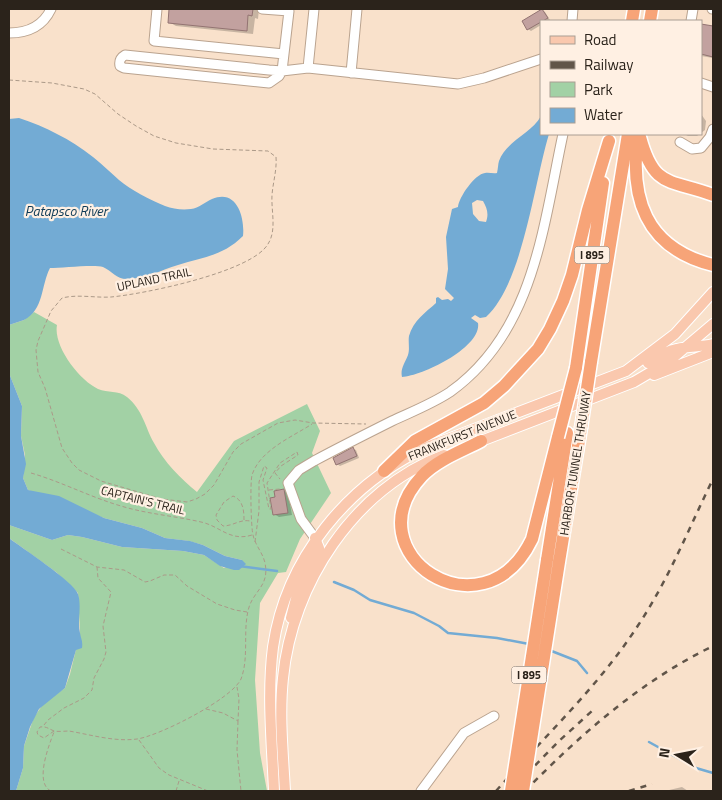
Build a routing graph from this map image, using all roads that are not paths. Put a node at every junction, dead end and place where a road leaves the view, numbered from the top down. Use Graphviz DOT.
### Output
graph roads {
  1 [pos="51,9"];
  2 [pos="158,9"];
  3 [pos="262,9"];
  4 [pos="314,9"];
  5 [pos="357,9"];
  6 [pos="9,33"];
  7 [pos="284,54"];
  8 [pos="540,59"];
  9 [pos="308,68"];
  10 [pos="282,71"];
  11 [pos="351,73"];
  12 [pos="713,129"];
  13 [pos="563,135"];
  14 [pos="628,135"];
  15 [pos="639,135"];
  16 [pos="639,135"];
  17 [pos="609,137"];
  18 [pos="680,142"];
  19 [pos="707,189"];
  20 [pos="713,195"];
  21 [pos="713,265"];
  22 [pos="713,292"];
  23 [pos="713,324"];
  24 [pos="713,344"];
  25 [pos="687,348"];
  26 [pos="713,352"];
  27 [pos="626,371"];
  28 [pos="634,382"];
  29 [pos="562,435"];
  30 [pos="481,441"];
  31 [pos="384,471"];
  32 [pos="346,528"];
  33 [pos="315,538"];
  34 [pos="553,561"];
  35 [pos="291,638"];
  36 [pos="494,716"];
  37 [pos="274,791"];
  38 [pos="285,791"];
  39 [pos="421,791"];
  40 [pos="511,791"];
  41 [pos="523,791"];
  1 -- 6 [label="lane"];
  2 -- 7 [label="lane"];
  3 -- 7 [label="lane"];
  4 -- 9 [label="lane"];
  5 -- 11 [label="lane"];
  7 -- 10 [label="lane"];
  8 -- 11 [label="lane"];
  9 -- 10 [label="lane"];
  9 -- 11 [label="lane"];
  10 -- 10 [label="lane"];
  12 -- 18 [label="lane"];
  13 -- 33 [label="lane"];
  14 -- 34 [label="highway, HARBOR TUNNEL THRUWAY / I 895, bridge"];
  15 -- 19 [label="highway"];
  16 -- 21 [label="highway"];
  17 -- 29 [label="highway, I 895, bridge"];
  17 -- 31 [label="highway"];
  19 -- 20 [label="highway"];
  22 -- 27 [label="main road, FRANKFURST AVENUE"];
  23 -- 25 [label="main road, FRANKFURST AVENUE"];
  24 -- 25 [label="main road"];
  25 -- 27 [label="main road"];
  25 -- 28 [label="main road, FRANKFURST AVENUE"];
  26 -- 28 [label="main road"];
  27 -- 31 [label="main road, FRANKFURST AVENUE"];
  28 -- 30 [label="main road, FRANKFURST AVENUE"];
  29 -- 30 [label="highway"];
  29 -- 34 [label="highway, HARBOR TUNNEL THRUWAY / I 895"];
  30 -- 32 [label="main road, FRANKFURST AVENUE"];
  31 -- 33 [label="main road, FRANKFURST AVENUE"];
  32 -- 33 [label="main road"];
  32 -- 35 [label="main road, FRANKFURST AVENUE"];
  33 -- 35 [label="main road"];
  33 -- 37 [label="main road, FRANKFURST AVENUE"];
  34 -- 40 [label="highway, HARBOR TUNNEL THRUWAY / I 895, bridge"];
  34 -- 41 [label="highway, HARBOR TUNNEL THRUWAY / I 895, bridge"];
  35 -- 38 [label="main road, FRANKFURST AVENUE"];
  36 -- 39 [label="lane"];
}
